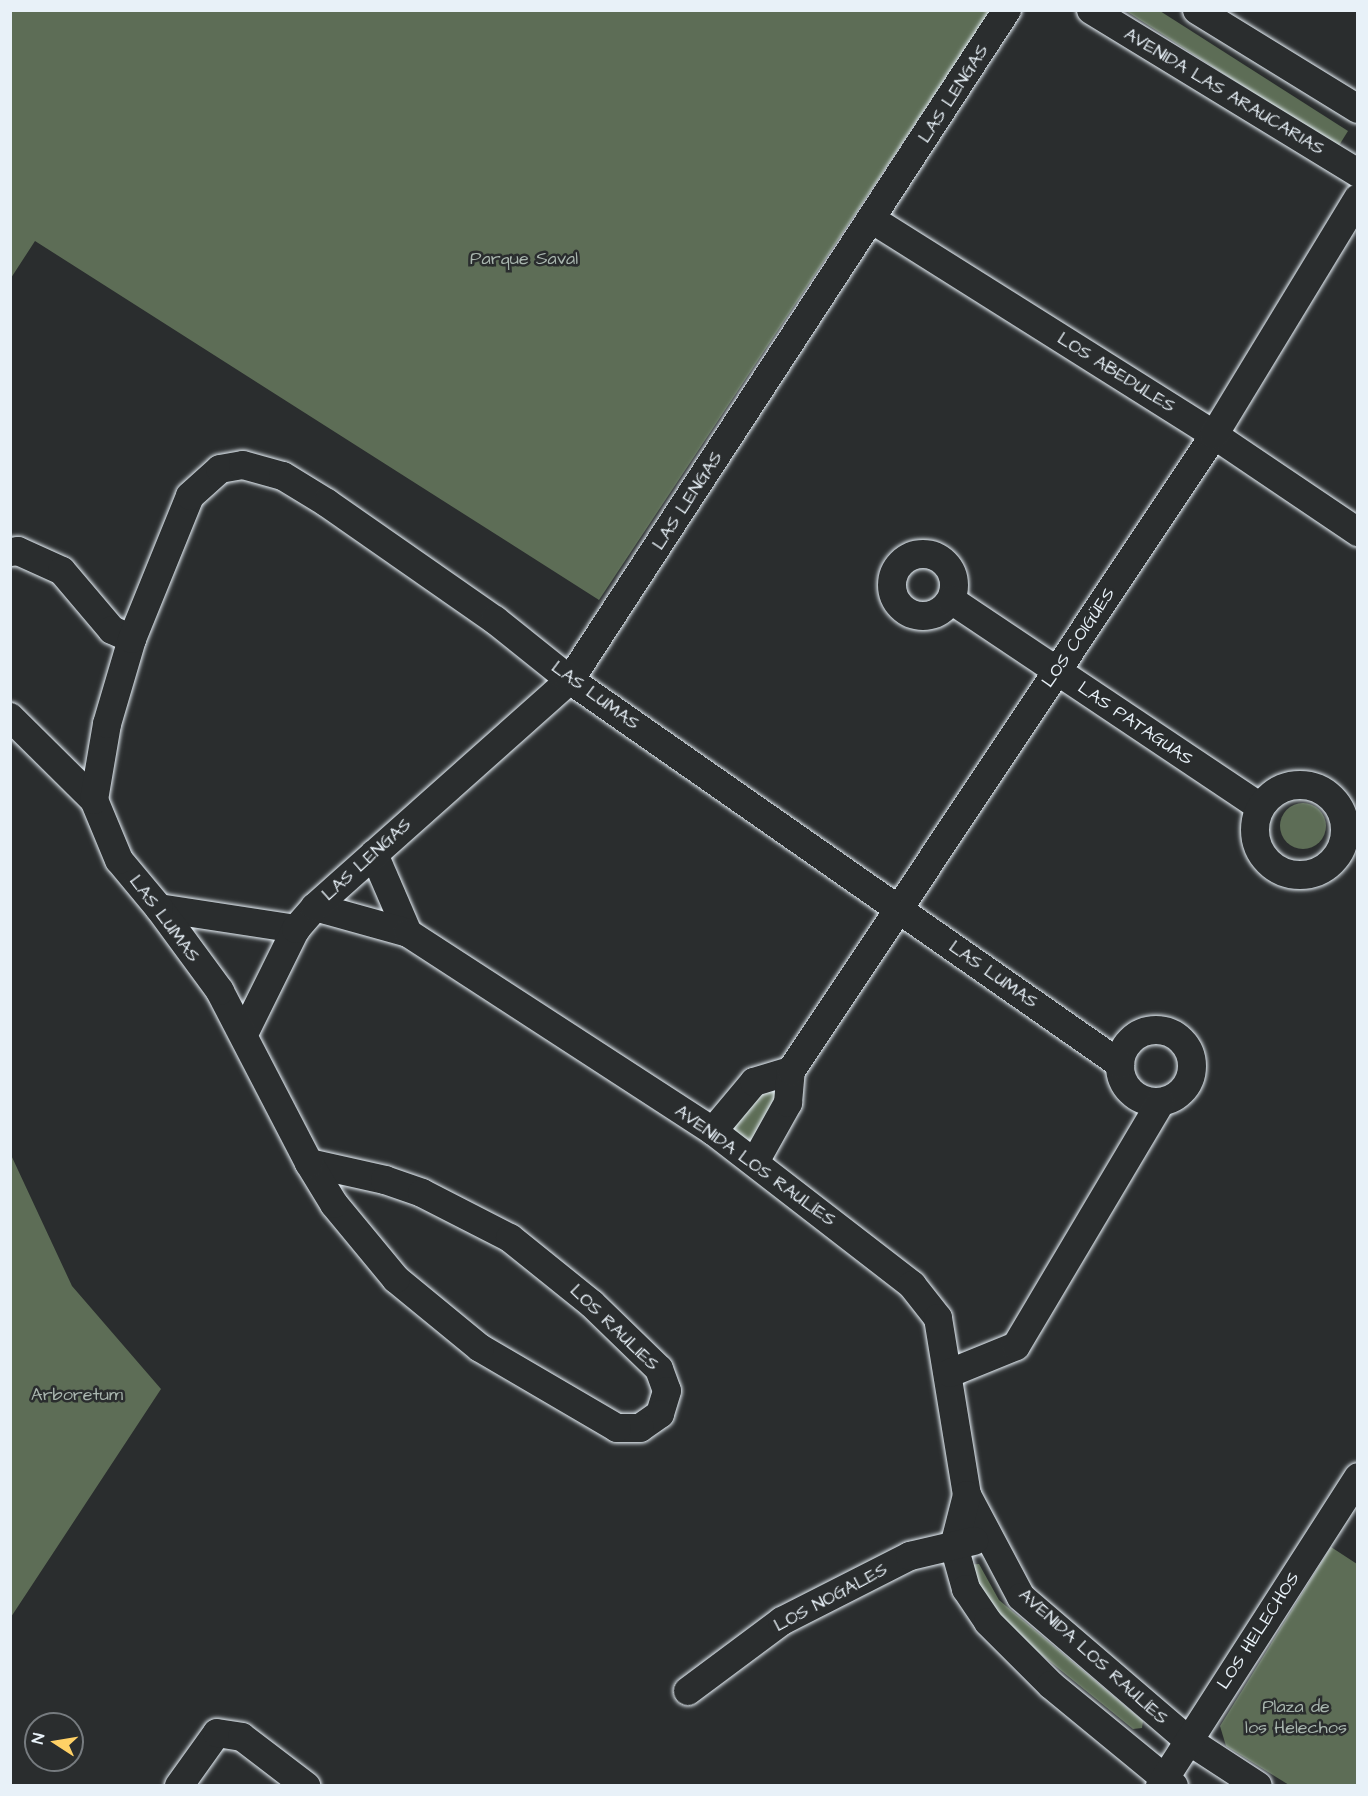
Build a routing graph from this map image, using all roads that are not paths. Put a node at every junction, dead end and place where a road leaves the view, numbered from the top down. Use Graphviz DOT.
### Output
graph roads {
  1 [pos="1007,10"];
  2 [pos="1091,10"];
  3 [pos="1197,10"];
  4 [pos="1358,109"];
  5 [pos="1358,173"];
  6 [pos="1358,198"];
  7 [pos="873,220"];
  8 [pos="1214,435"];
  9 [pos="1358,532"];
  10 [pos="10,552"];
  11 [pos="951,600"];
  12 [pos="132,639"];
  13 [pos="1056,671"];
  14 [pos="570,680"];
  15 [pos="10,717"];
  16 [pos="94,800"];
  17 [pos="1260,807"];
  18 [pos="374,854"];
  19 [pos="315,907"];
  20 [pos="159,908"];
  21 [pos="898,909"];
  22 [pos="296,929"];
  23 [pos="408,933"];
  24 [pos="244,1034"];
  25 [pos="1120,1064"];
  26 [pos="790,1071"];
  27 [pos="1160,1103"];
  28 [pos="713,1131"];
  29 [pos="755,1162"];
  30 [pos="309,1163"];
  31 [pos="950,1373"];
  32 [pos="1358,1477"];
  33 [pos="967,1495"];
  34 [pos="990,1536"];
  35 [pos="954,1546"];
  36 [pos="688,1691"];
  37 [pos="1189,1741"];
  38 [pos="1166,1783"];
  39 [pos="179,1785"];
  40 [pos="306,1785"];
  41 [pos="1258,1785"];
  1 -- 7 [label="street, LAS LENGAS"];
  2 -- 5 [label="street, AVENIDA LAS ARAUCARIAS"];
  3 -- 4 [label="street"];
  6 -- 8 [label="street, LOS COIGÜES"];
  7 -- 8 [label="street, LOS ABEDULES"];
  7 -- 14 [label="street, LAS LENGAS"];
  8 -- 9 [label="street, LOS ABEDULES"];
  8 -- 13 [label="street, LOS COIGÜES"];
  10 -- 12 [label="street"];
  11 -- 13 [label="street, LAS PATAGUAS"];
  12 -- 14 [label="street, LAS LUMAS"];
  12 -- 16 [label="street, LAS LUMAS"];
  13 -- 17 [label="street, LAS PATAGUAS"];
  13 -- 21 [label="street, LOS COIGÜES"];
  14 -- 18 [label="street, LAS LENGAS"];
  14 -- 21 [label="street, LAS LUMAS"];
  15 -- 16 [label="street, LAS LUMAS"];
  16 -- 20 [label="street, LAS LUMAS"];
  18 -- 19 [label="street, LAS LENGAS"];
  18 -- 23 [label="street"];
  19 -- 22 [label="street, LAS LENGAS"];
  19 -- 23 [label="street, AVENIDA LOS RAULÍES"];
  20 -- 22 [label="street"];
  20 -- 24 [label="street, LAS LUMAS"];
  21 -- 25 [label="street, LAS LUMAS"];
  21 -- 26 [label="street, LOS COIGÜES"];
  22 -- 24 [label="street, LAS LENGAS"];
  23 -- 28 [label="street, AVENIDA LOS RAULÍES"];
  24 -- 30 [label="street, LOS RAULIES"];
  25 -- 27 [label="street"];
  25 -- 27 [label="street"];
  26 -- 28 [label="street"];
  26 -- 29 [label="street"];
  27 -- 31 [label="street"];
  28 -- 29 [label="street, AVENIDA LOS RAULÍES"];
  29 -- 31 [label="street, AVENIDA LOS RAULÍES"];
  30 -- 30 [label="street, LOS RAULIES"];
  31 -- 33 [label="street, AVENIDA LOS RAULÍES"];
  32 -- 37 [label="street, LOS HELECHOS"];
  33 -- 34 [label="street, AVENIDA LOS RAULÍES"];
  33 -- 35 [label="street, AVENIDA LOS RAULÍES"];
  34 -- 35 [label="street, LOS NOGALES"];
  34 -- 37 [label="street, AVENIDA LOS RAULÍES"];
  35 -- 36 [label="street, LOS NOGALES"];
  35 -- 38 [label="street, AVENIDA LOS RAULÍES"];
  37 -- 38 [label="street, LOS HELECHOS"];
  37 -- 41 [label="street, AVENIDA LOS RAULÍES"];
  39 -- 40 [label="street"];
}
